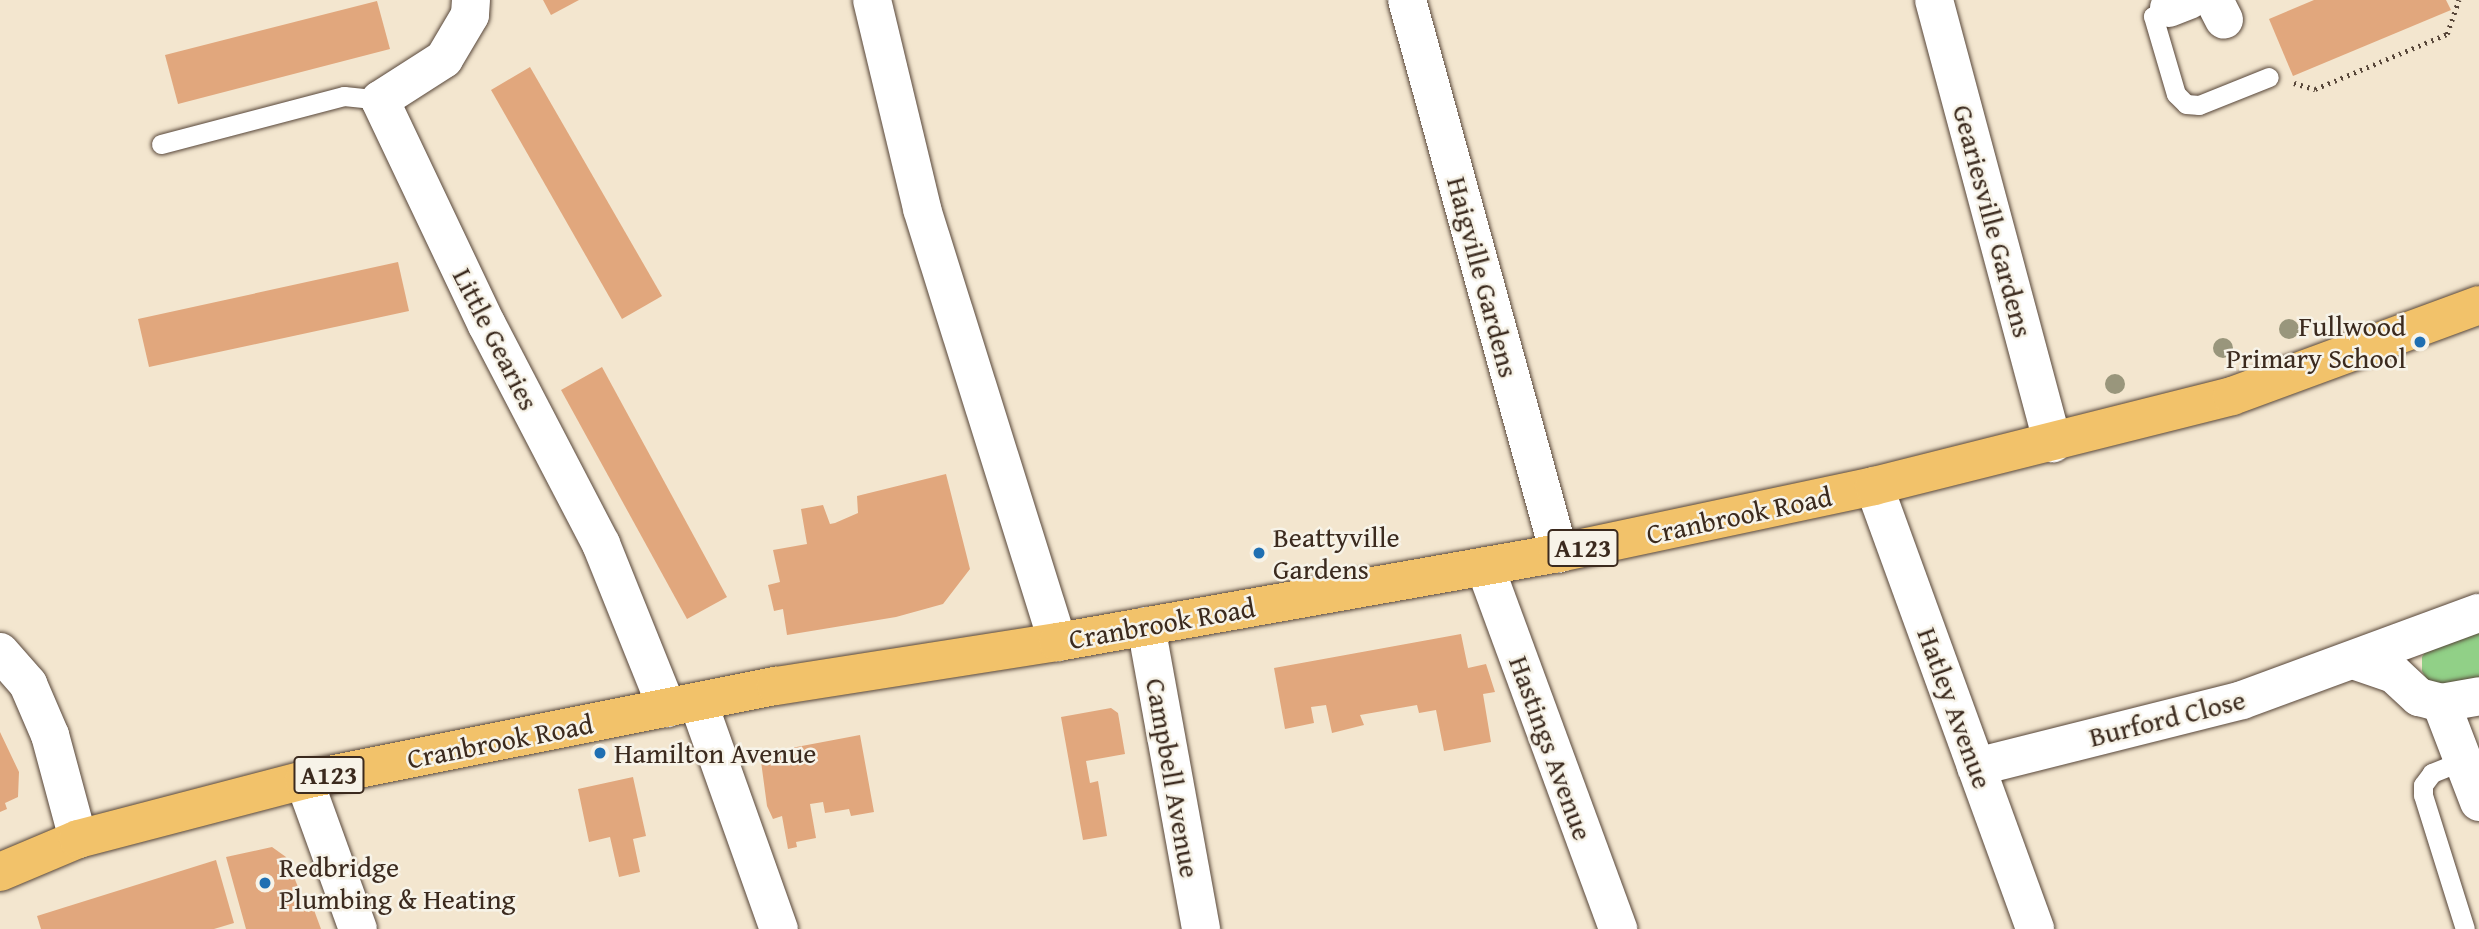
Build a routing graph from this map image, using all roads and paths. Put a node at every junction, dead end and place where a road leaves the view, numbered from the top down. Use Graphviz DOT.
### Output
graph roads {
  1 [pos="471,0"];
  2 [pos="872,0"];
  3 [pos="1407,0"];
  4 [pos="1934,0"];
  5 [pos="2459,0"];
  6 [pos="2165,6"];
  7 [pos="2269,77"];
  8 [pos="380,100"];
  9 [pos="161,144"];
  10 [pos="2479,305"];
  11 [pos="2053,443"];
  12 [pos="1874,486"];
  13 [pos="1559,553"];
  14 [pos="1485,567"];
  15 [pos="2479,613"];
  16 [pos="1146,626"];
  17 [pos="1058,642"];
  18 [pos="0,652"];
  19 [pos="2356,661"];
  20 [pos="2479,696"];
  21 [pos="2441,704"];
  22 [pos="682,705"];
  23 [pos="2464,760"];
  24 [pos="1976,767"];
  25 [pos="304,780"];
  26 [pos="2479,802"];
  27 [pos="78,839"];
  28 [pos="0,872"];
  29 [pos="358,929"];
  30 [pos="779,929"];
  31 [pos="1201,929"];
  32 [pos="1618,929"];
  33 [pos="2035,929"];
  34 [pos="2465,929"];
  1 -- 8 [label="street"];
  2 -- 17 [label="street"];
  3 -- 13 [label="street, Haigville Gardens"];
  4 -- 11 [label="street, Geariesville Gardens"];
  5 -- 7 [label="path"];
  6 -- 7 [label="lane"];
  8 -- 9 [label="lane"];
  8 -- 22 [label="street, Little Gearies"];
  10 -- 11 [label="main road, Cranbrook Road / A123"];
  11 -- 12 [label="main road, Cranbrook Road / A123"];
  12 -- 13 [label="main road, Cranbrook Road / A123"];
  12 -- 24 [label="street, Hatley Avenue"];
  13 -- 14 [label="main road, Cranbrook Road / A123"];
  14 -- 16 [label="main road, Cranbrook Road / A123"];
  14 -- 32 [label="street, Hastings Avenue"];
  15 -- 19 [label="street, Burford Close"];
  16 -- 17 [label="main road, Cranbrook Road / A123"];
  16 -- 31 [label="street, Campbell Avenue"];
  17 -- 22 [label="main road, Cranbrook Road / A123"];
  18 -- 27 [label="street"];
  19 -- 21 [label="street"];
  19 -- 24 [label="street, Burford Close"];
  20 -- 21 [label="street"];
  21 -- 23 [label="street"];
  22 -- 25 [label="main road, Cranbrook Road / A123"];
  22 -- 30 [label="street"];
  23 -- 26 [label="street"];
  23 -- 34 [label="lane"];
  24 -- 33 [label="street, Hatley Avenue"];
  25 -- 27 [label="main road, Cranbrook Road / A123"];
  25 -- 29 [label="street"];
  27 -- 28 [label="main road, Cranbrook Road / A123"];
}
